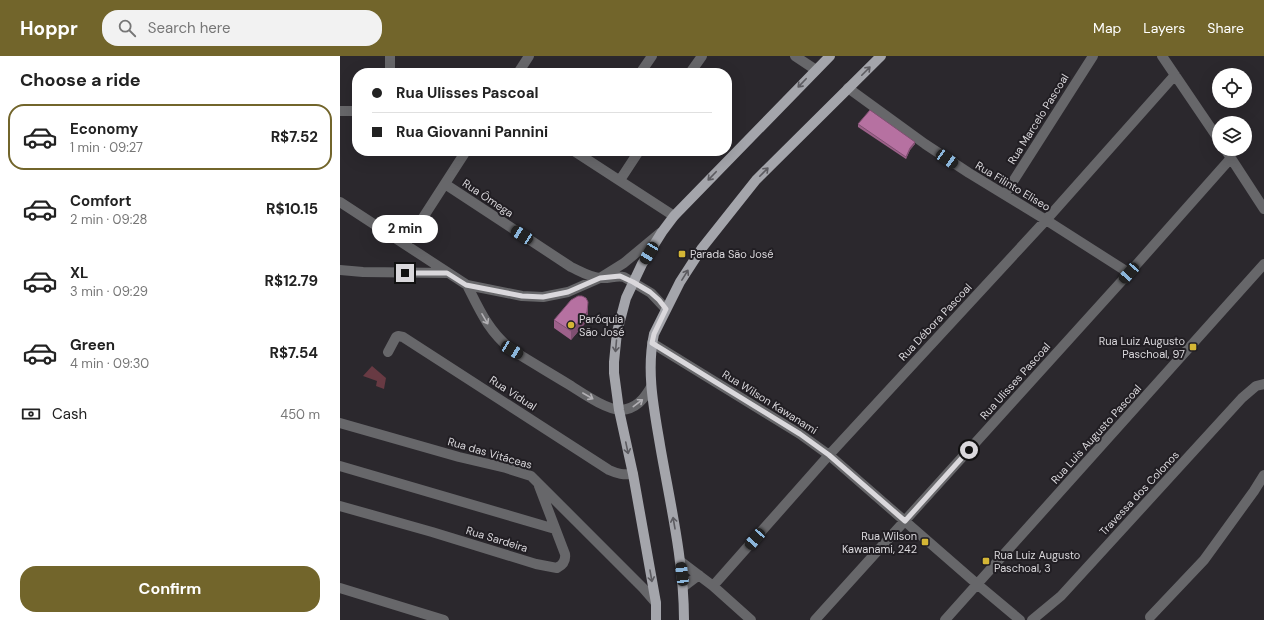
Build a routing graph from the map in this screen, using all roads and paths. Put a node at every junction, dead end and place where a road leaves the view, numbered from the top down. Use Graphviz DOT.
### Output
graph roads {
  1 [pos="390,56"];
  2 [pos="529,56"];
  3 [pos="652,56"];
  4 [pos="702,56"];
  5 [pos="795,56"];
  6 [pos="830,56"];
  7 [pos="881,56"];
  8 [pos="1092,56"];
  9 [pos="1162,56"];
  10 [pos="390,68"];
  11 [pos="521,68"];
  12 [pos="644,68"];
  13 [pos="694,68"];
  14 [pos="816,70"];
  15 [pos="1175,75"];
  16 [pos="848,88"];
  17 [pos="340,111"];
  18 [pos="352,111"];
  19 [pos="1212,130"];
  20 [pos="463,156"];
  21 [pos="582,156"];
  22 [pos="636,156"];
  23 [pos="1231,158"];
  24 [pos="620,180"];
  25 [pos="446,184"];
  26 [pos="1005,194"];
  27 [pos="340,202"];
  28 [pos="1264,209"];
  29 [pos="674,216"];
  30 [pos="1046,220"];
  31 [pos="662,232"];
  32 [pos="406,244"];
  33 [pos="1264,264"];
  34 [pos="340,270"];
  35 [pos="447,273"];
  36 [pos="1129,273"];
  37 [pos="600,278"];
  38 [pos="633,282"];
  39 [pos="466,285"];
  40 [pos="666,309"];
  41 [pos="652,343"];
  42 [pos="388,352"];
  43 [pos="1264,384"];
  44 [pos="651,387"];
  45 [pos="620,410"];
  46 [pos="340,423"];
  47 [pos="829,455"];
  48 [pos="340,466"];
  49 [pos="633,474"];
  50 [pos="1264,475"];
  51 [pos="538,482"];
  52 [pos="340,506"];
  53 [pos="905,521"];
  54 [pos="555,529"];
  55 [pos="680,561"];
  56 [pos="699,575"];
  57 [pos="977,584"];
  58 [pos="713,586"];
  59 [pos="683,587"];
  60 [pos="340,588"];
  61 [pos="656,603"];
  62 [pos="1150,617"];
  63 [pos="444,620"];
  64 [pos="656,620"];
  65 [pos="684,620"];
  66 [pos="751,620"];
  67 [pos="815,620"];
  68 [pos="945,620"];
  69 [pos="1020,620"];
  70 [pos="1032,620"];
  1 -- 10 [label="street"];
  2 -- 11 [label="street"];
  3 -- 12 [label="street"];
  4 -- 13 [label="street"];
  5 -- 14 [label="street"];
  6 -- 14 [label="main road"];
  16 -- 7 [label="main road, one-way"];
  8 -- 26 [label="street, Rua Marcelo Pascoal"];
  9 -- 15 [label="street"];
  14 -- 29 [label="main road, one-way"];
  15 -- 19 [label="street"];
  15 -- 30 [label="street, Rua Débora Pascoal"];
  16 -- 26 [label="street, Rua Filinto Eliseo"];
  40 -- 16 [label="main road, one-way"];
  17 -- 18 [label="street"];
  20 -- 25 [label="street"];
  21 -- 24 [label="street"];
  22 -- 24 [label="street"];
  23 -- 28 [label="street"];
  23 -- 36 [label="street, Rua Ulisses Pascoal"];
  24 -- 29 [label="street"];
  25 -- 32 [label="street"];
  25 -- 37 [label="street, Rua Ômega"];
  26 -- 30 [label="street, Rua Filinto Eliseo"];
  27 -- 32 [label="street"];
  29 -- 31 [label="main road"];
  30 -- 36 [label="street, Rua Filinto Eliseo"];
  30 -- 47 [label="street, Rua Débora Pascoal"];
  31 -- 37 [label="street"];
  31 -- 38 [label="main road"];
  32 -- 35 [label="street"];
  33 -- 57 [label="street, Rua Luis Augusto Pascoal"];
  34 -- 35 [label="street"];
  35 -- 39 [label="street"];
  36 -- 53 [label="street, Rua Ulisses Pascoal"];
  37 -- 38 [label="street"];
  37 -- 39 [label="street"];
  38 -- 40 [label="street"];
  38 -- 45 [label="main road, one-way"];
  39 -- 45 [label="street, one-way"];
  40 -- 41 [label="main road"];
  41 -- 44 [label="main road"];
  41 -- 47 [label="street, Rua Wilson Kawanami"];
  42 -- 49 [label="street, Rua Vidual"];
  43 -- 70 [label="street, Travessa dos Colonos"];
  45 -- 44 [label="street, one-way"];
  55 -- 44 [label="main road, one-way"];
  45 -- 49 [label="main road, one-way"];
  46 -- 51 [label="street, Rua das Vitáceas"];
  47 -- 53 [label="street, Rua Wilson Kawanami"];
  47 -- 58 [label="street, Rua Débora Pascoal"];
  48 -- 54 [label="street"];
  49 -- 61 [label="main road, one-way"];
  50 -- 62 [label="street"];
  51 -- 54 [label="street, Rua Sardeira"];
  51 -- 61 [label="street, Rua das Vitáceas"];
  52 -- 54 [label="street, Rua Sardeira"];
  53 -- 57 [label="street, Rua Wilson Kawanami"];
  53 -- 67 [label="street, Rua Ulisses Pascoal"];
  55 -- 56 [label="street"];
  55 -- 59 [label="main road"];
  56 -- 58 [label="street"];
  56 -- 59 [label="street"];
  57 -- 68 [label="street, Rua Luis Augusto Pascoal"];
  57 -- 69 [label="street"];
  58 -- 66 [label="street"];
  59 -- 65 [label="main road"];
  60 -- 63 [label="street"];
  61 -- 64 [label="main road"];
}
